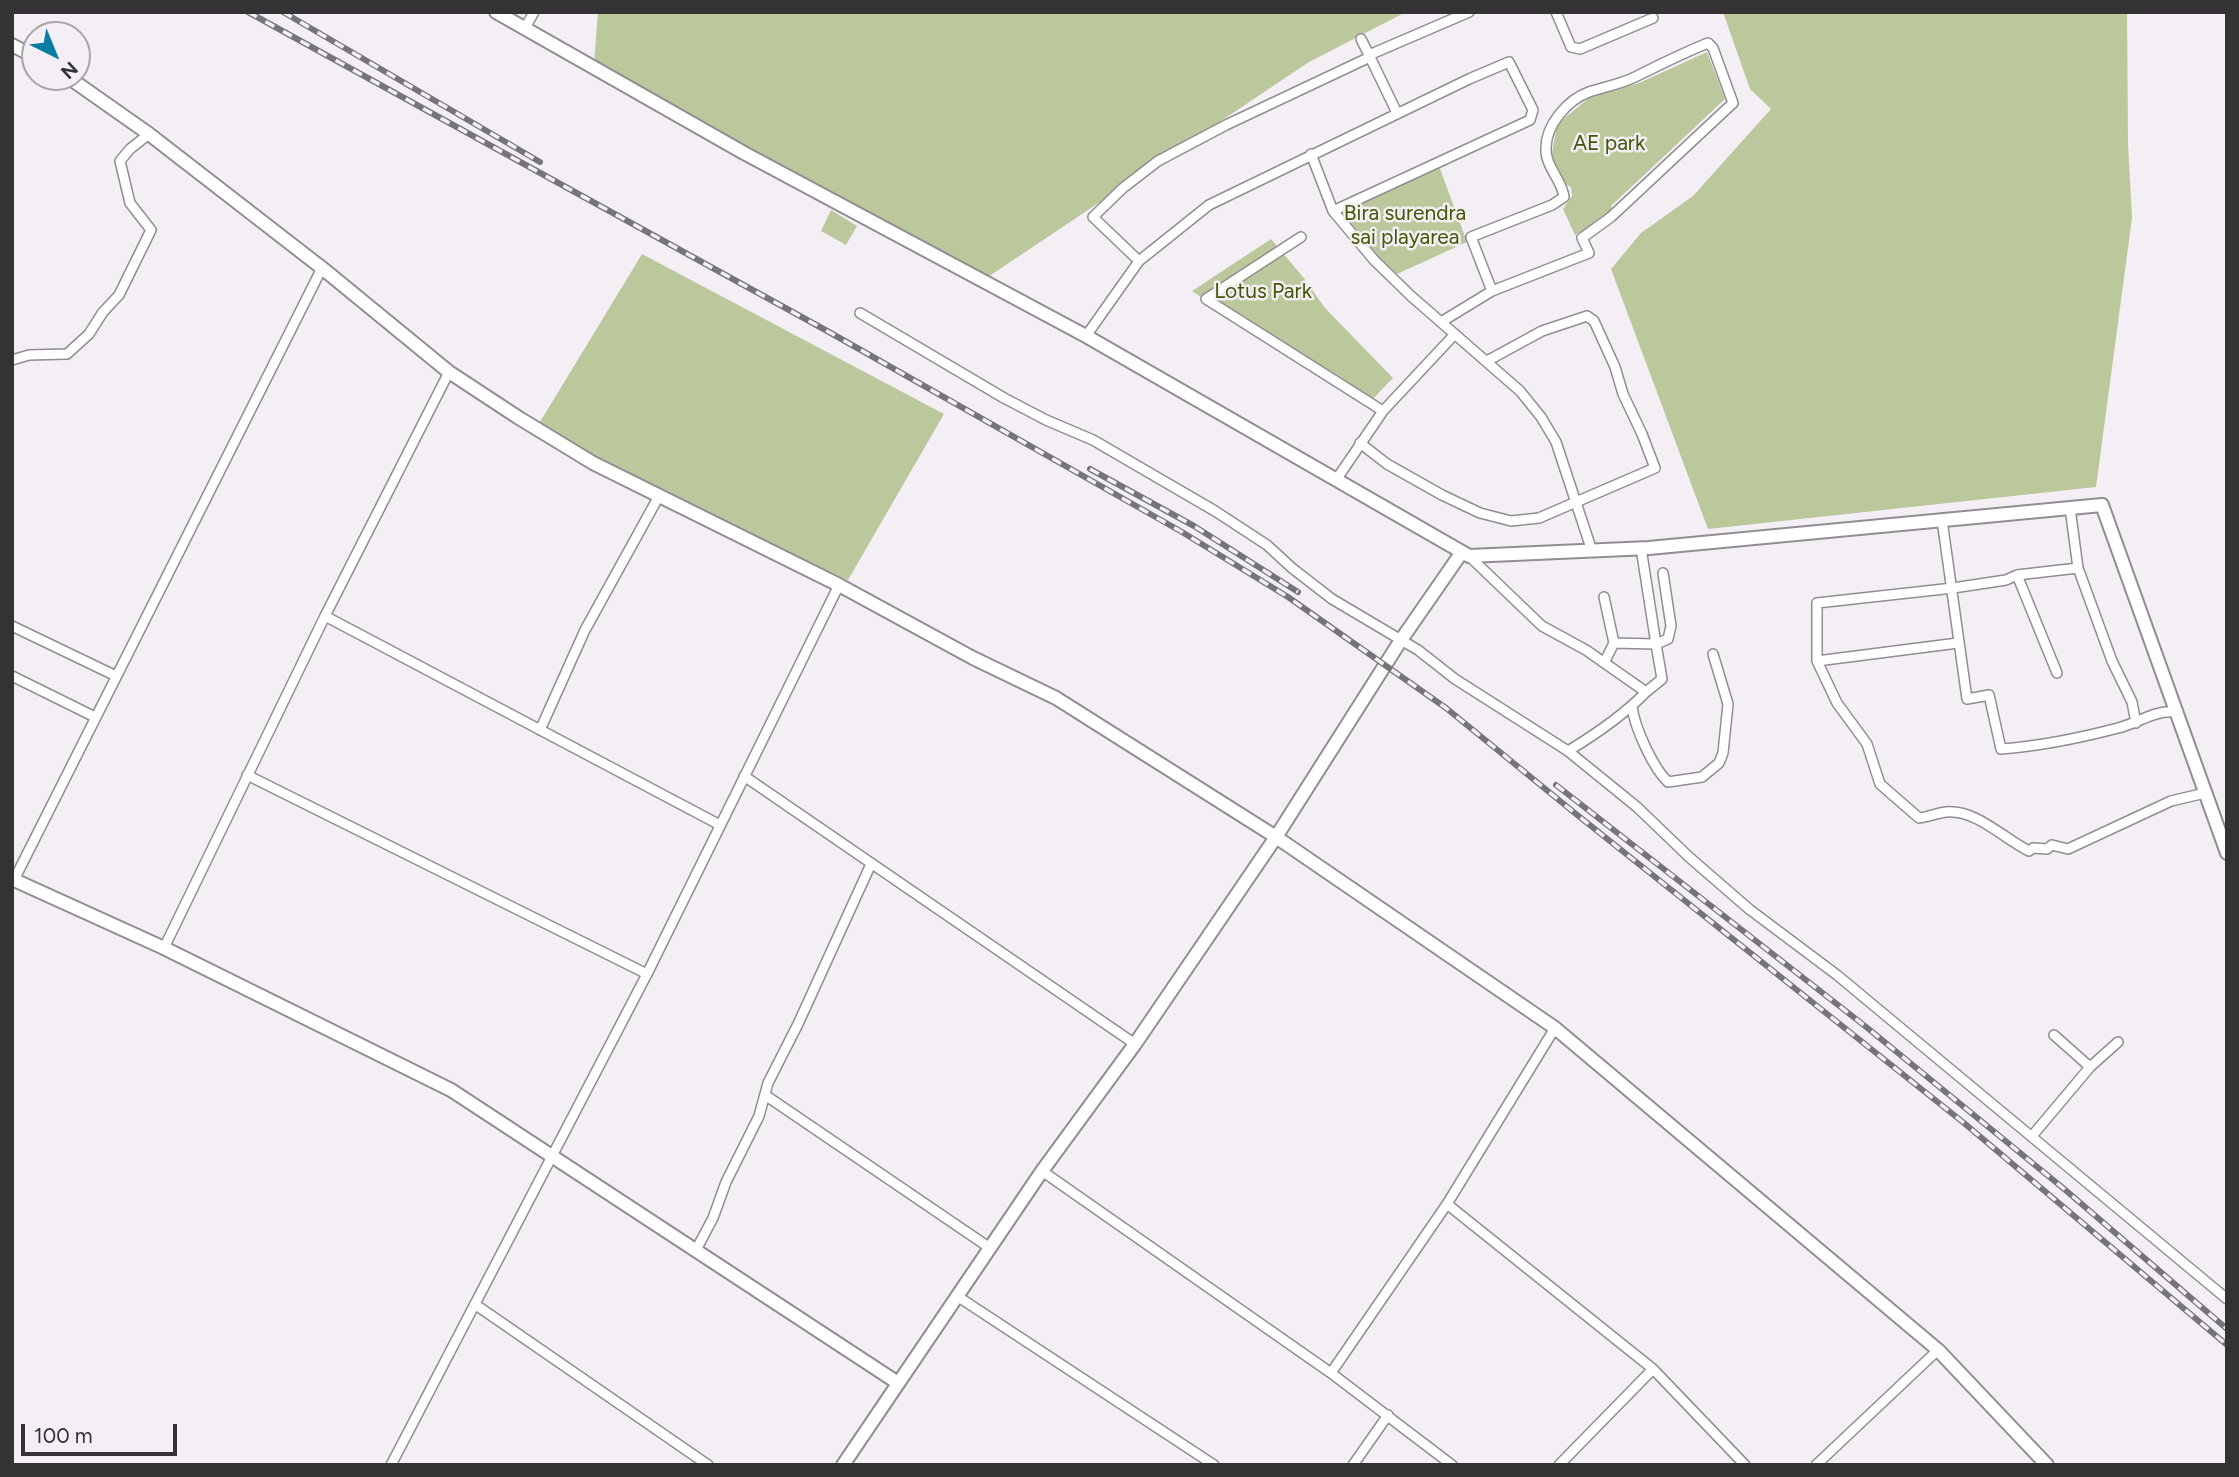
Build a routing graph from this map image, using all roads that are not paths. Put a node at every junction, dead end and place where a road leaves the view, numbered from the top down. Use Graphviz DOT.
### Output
graph roads {
  1 [pos="496,12"];
  2 [pos="534,12"];
  3 [pos="1469,12"];
  4 [pos="1556,12"];
  5 [pos="1653,18"];
  6 [pos="525,28"];
  7 [pos="1361,39"];
  8 [pos="1369,56"];
  9 [pos="88,91"];
  10 [pos="1397,113"];
  11 [pos="149,134"];
  12 [pos="1311,154"];
  13 [pos="1333,211"];
  14 [pos="1301,237"];
  15 [pos="1139,261"];
  16 [pos="322,268"];
  17 [pos="1492,291"];
  18 [pos="860,313"];
  19 [pos="1441,321"];
  20 [pos="1455,334"];
  21 [pos="1086,336"];
  22 [pos="12,360"];
  23 [pos="1487,361"];
  24 [pos="449,372"];
  25 [pos="1382,411"];
  26 [pos="1360,443"];
  27 [pos="1336,480"];
  28 [pos="659,496"];
  29 [pos="1576,501"];
  30 [pos="2070,508"];
  31 [pos="1942,520"];
  32 [pos="1641,548"];
  33 [pos="1592,551"];
  34 [pos="1465,554"];
  35 [pos="2078,568"];
  36 [pos="1663,573"];
  37 [pos="2017,575"];
  38 [pos="839,585"];
  39 [pos="1953,588"];
  40 [pos="1604,597"];
  41 [pos="325,615"];
  42 [pos="12,626"];
  43 [pos="1401,640"];
  44 [pos="1614,643"];
  45 [pos="1958,643"];
  46 [pos="1656,644"];
  47 [pos="1713,654"];
  48 [pos="1817,661"];
  49 [pos="1604,663"];
  50 [pos="2057,673"];
  51 [pos="12,676"];
  52 [pos="116,676"];
  53 [pos="1646,692"];
  54 [pos="1632,707"];
  55 [pos="2174,712"];
  56 [pos="95,717"];
  57 [pos="2136,723"];
  58 [pos="540,730"];
  59 [pos="1568,751"];
  60 [pos="247,775"];
  61 [pos="744,776"];
  62 [pos="2205,793"];
  63 [pos="720,825"];
  64 [pos="1276,837"];
  65 [pos="2227,853"];
  66 [pos="872,864"];
  67 [pos="13,879"];
  68 [pos="164,948"];
  69 [pos="647,974"];
  70 [pos="1555,1028"];
  71 [pos="2054,1035"];
  72 [pos="2118,1042"];
  73 [pos="1135,1044"];
  74 [pos="2090,1067"];
  75 [pos="765,1095"];
  76 [pos="2032,1136"];
  77 [pos="551,1155"];
  78 [pos="1042,1171"];
  79 [pos="1447,1204"];
  80 [pos="990,1248"];
  81 [pos="696,1250"];
  82 [pos="957,1296"];
  83 [pos="2227,1299"];
  84 [pos="476,1305"];
  85 [pos="1938,1350"];
  86 [pos="1653,1369"];
  87 [pos="1331,1373"];
  88 [pos="898,1383"];
  89 [pos="1388,1415"];
  90 [pos="391,1465"];
  91 [pos="708,1465"];
  92 [pos="843,1465"];
  93 [pos="1214,1465"];
  94 [pos="1353,1465"];
  95 [pos="1452,1465"];
  96 [pos="1559,1465"];
  97 [pos="1745,1465"];
  98 [pos="1816,1465"];
  99 [pos="2047,1465"];
  1 -- 6 [label="street"];
  2 -- 6 [label="street"];
  3 -- 8 [label="street"];
  4 -- 5 [label="street"];
  6 -- 21 [label="street"];
  7 -- 8 [label="street"];
  8 -- 10 [label="street"];
  8 -- 15 [label="street"];
  9 -- 11 [label="street"];
  10 -- 12 [label="street"];
  10 -- 13 [label="street"];
  11 -- 16 [label="street"];
  11 -- 22 [label="street"];
  12 -- 13 [label="street"];
  12 -- 15 [label="street"];
  13 -- 19 [label="street"];
  14 -- 25 [label="street"];
  15 -- 21 [label="street"];
  16 -- 24 [label="street"];
  16 -- 52 [label="street"];
  17 -- 17 [label="street"];
  17 -- 19 [label="street"];
  18 -- 43 [label="street"];
  19 -- 20 [label="street"];
  20 -- 23 [label="street"];
  20 -- 25 [label="street"];
  21 -- 27 [label="street"];
  23 -- 29 [label="street"];
  23 -- 29 [label="street"];
  24 -- 28 [label="street"];
  24 -- 41 [label="street"];
  25 -- 26 [label="street"];
  26 -- 27 [label="street"];
  26 -- 29 [label="street"];
  27 -- 34 [label="street"];
  28 -- 38 [label="street"];
  28 -- 58 [label="street"];
  29 -- 33 [label="street"];
  30 -- 31 [label="street"];
  30 -- 35 [label="street"];
  30 -- 55 [label="street"];
  31 -- 32 [label="street"];
  31 -- 39 [label="street"];
  32 -- 33 [label="street"];
  32 -- 46 [label="street"];
  33 -- 34 [label="street"];
  34 -- 43 [label="street"];
  34 -- 49 [label="street"];
  35 -- 37 [label="street"];
  35 -- 57 [label="street"];
  36 -- 46 [label="street"];
  37 -- 39 [label="street"];
  37 -- 50 [label="street"];
  38 -- 61 [label="street"];
  38 -- 64 [label="street"];
  39 -- 45 [label="street"];
  39 -- 48 [label="street"];
  40 -- 44 [label="street"];
  41 -- 58 [label="street"];
  41 -- 60 [label="street"];
  42 -- 52 [label="street"];
  43 -- 59 [label="street"];
  43 -- 64 [label="street"];
  44 -- 46 [label="street"];
  44 -- 49 [label="street"];
  45 -- 48 [label="street"];
  45 -- 57 [label="street"];
  46 -- 53 [label="street"];
  47 -- 54 [label="street"];
  48 -- 62 [label="street"];
  49 -- 53 [label="street"];
  51 -- 56 [label="street"];
  52 -- 56 [label="street"];
  53 -- 54 [label="street"];
  54 -- 59 [label="street"];
  55 -- 57 [label="street"];
  55 -- 62 [label="street"];
  56 -- 67 [label="street"];
  58 -- 63 [label="street"];
  59 -- 76 [label="street"];
  60 -- 68 [label="street"];
  60 -- 69 [label="street"];
  61 -- 63 [label="street"];
  61 -- 66 [label="street"];
  62 -- 65 [label="street"];
  63 -- 69 [label="street"];
  64 -- 70 [label="street"];
  64 -- 73 [label="street"];
  66 -- 73 [label="street"];
  66 -- 75 [label="street"];
  67 -- 68 [label="street"];
  68 -- 77 [label="street"];
  69 -- 77 [label="street"];
  70 -- 79 [label="street"];
  70 -- 85 [label="street"];
  71 -- 74 [label="street"];
  72 -- 74 [label="street"];
  73 -- 78 [label="street"];
  74 -- 76 [label="street"];
  75 -- 80 [label="street"];
  75 -- 81 [label="street"];
  76 -- 83 [label="street"];
  77 -- 81 [label="street"];
  77 -- 84 [label="street"];
  78 -- 80 [label="street"];
  78 -- 87 [label="street"];
  79 -- 86 [label="street"];
  79 -- 87 [label="street"];
  80 -- 82 [label="street"];
  81 -- 88 [label="street"];
  82 -- 88 [label="street"];
  82 -- 93 [label="street"];
  84 -- 90 [label="street"];
  84 -- 91 [label="street"];
  85 -- 98 [label="street"];
  85 -- 99 [label="street"];
  86 -- 96 [label="street"];
  86 -- 97 [label="street"];
  87 -- 89 [label="street"];
  88 -- 92 [label="street"];
  89 -- 94 [label="street"];
  89 -- 95 [label="street"];
}
